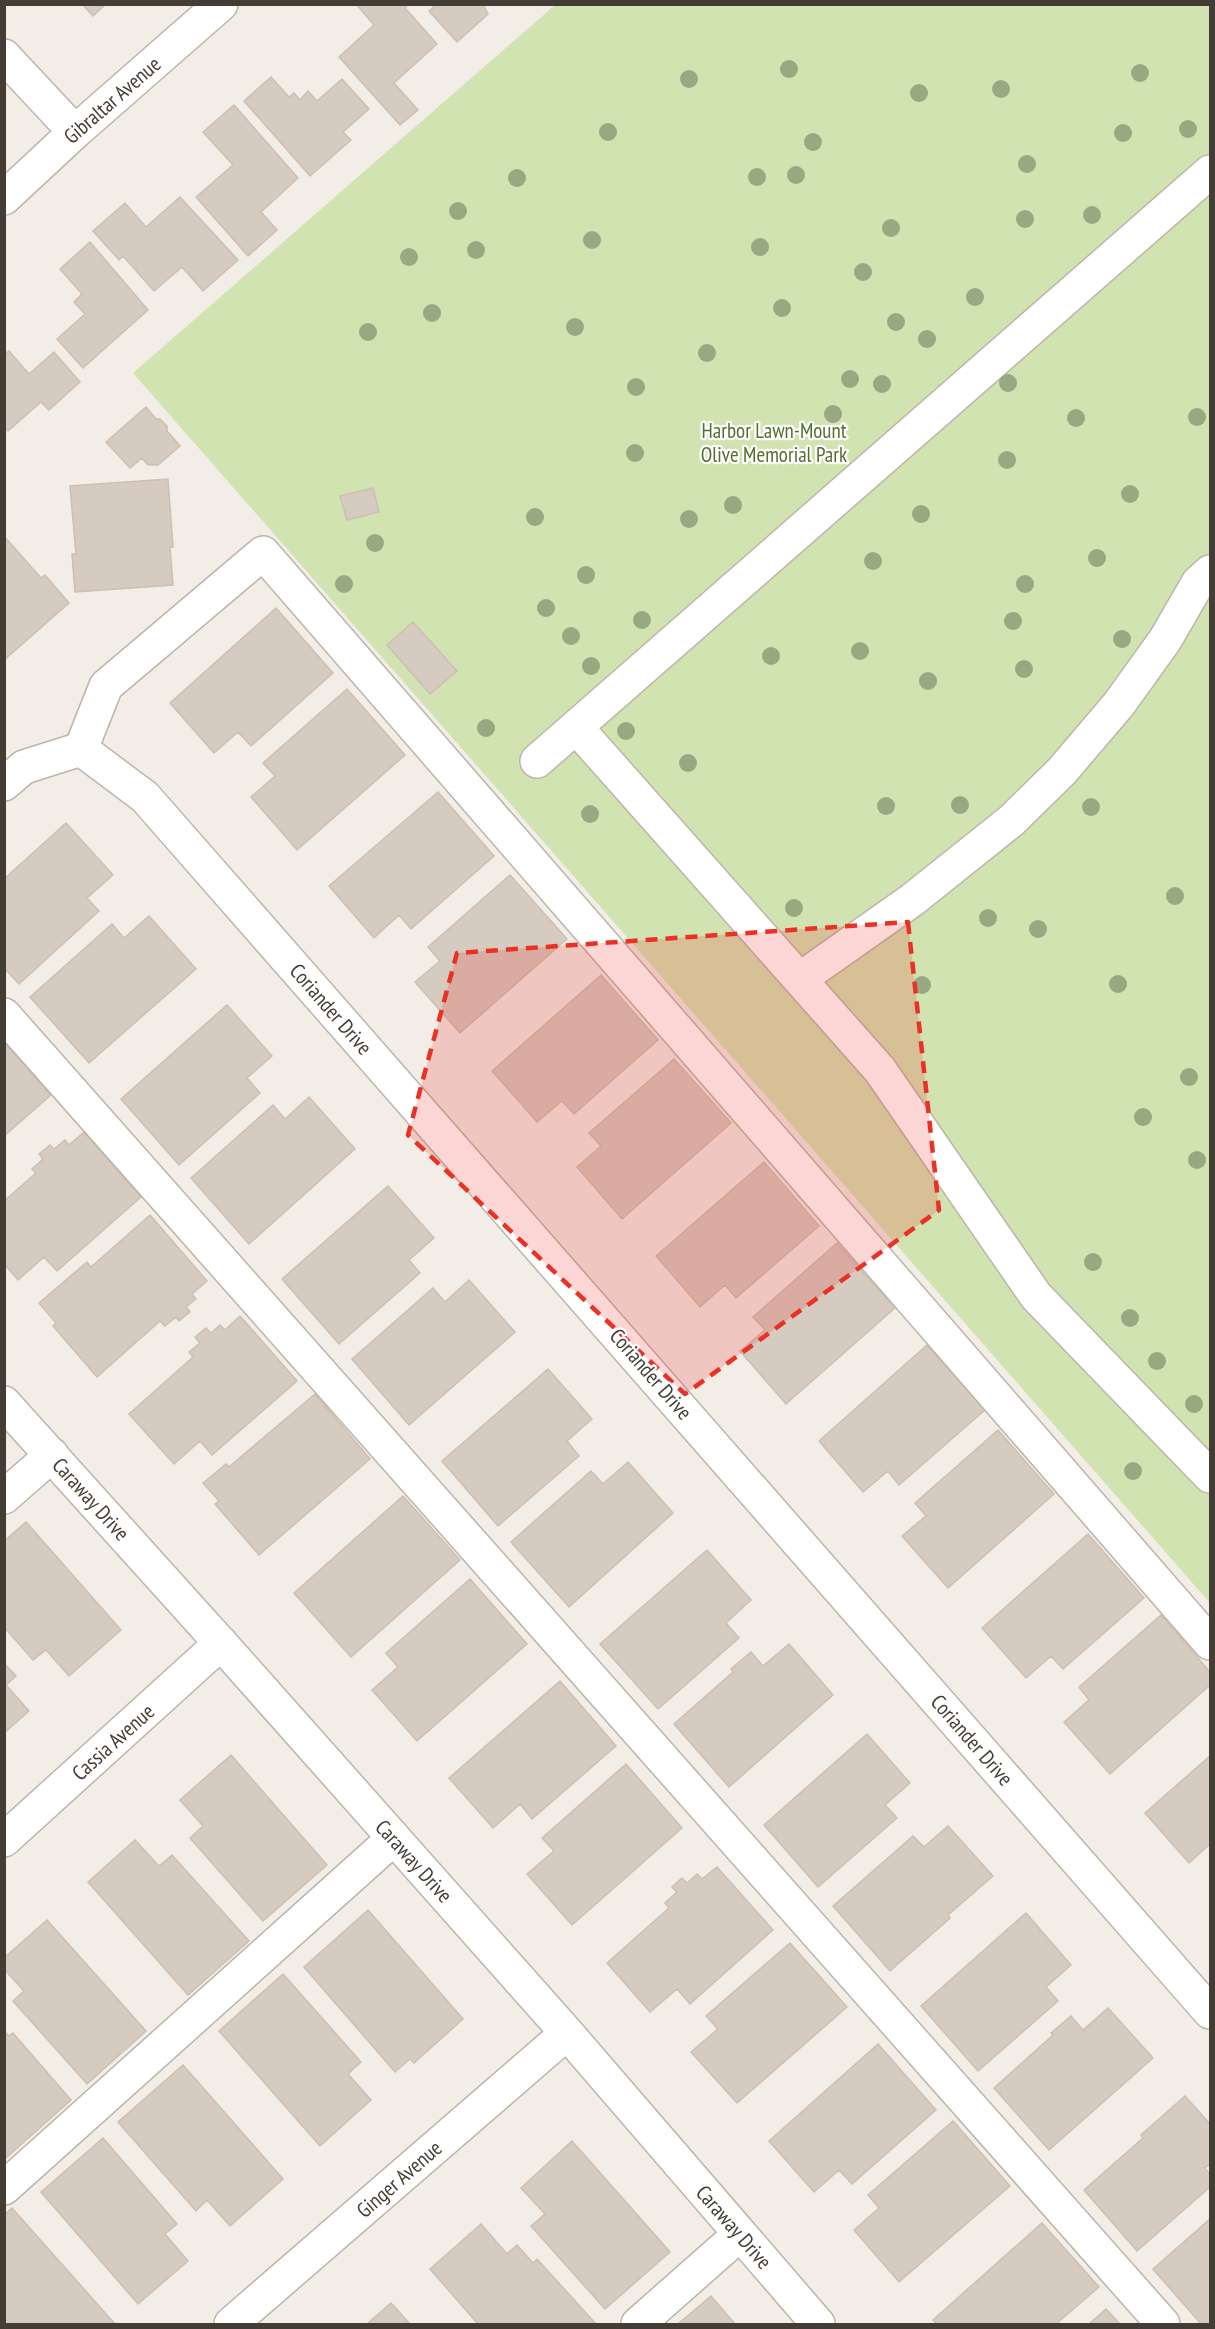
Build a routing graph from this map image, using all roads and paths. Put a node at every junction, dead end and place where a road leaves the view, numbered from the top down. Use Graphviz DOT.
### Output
graph roads {
  1 [pos="221,4"];
  2 [pos="4,56"];
  3 [pos="75,132"];
  4 [pos="1210,172"];
  5 [pos="4,198"];
  6 [pos="1210,572"];
  7 [pos="576,727"];
  8 [pos="81,749"];
  9 [pos="537,761"];
  10 [pos="4,784"];
  11 [pos="800,979"];
  12 [pos="4,1016"];
  13 [pos="4,1403"];
  14 [pos="51,1455"];
  15 [pos="1210,1476"];
  16 [pos="4,1497"];
  17 [pos="221,1643"];
  18 [pos="1210,1644"];
  19 [pos="394,1838"];
  20 [pos="4,1840"];
  21 [pos="1210,2012"];
  22 [pos="567,2033"];
  23 [pos="4,2188"];
  24 [pos="740,2234"];
  25 [pos="231,2325"];
  26 [pos="638,2325"];
  27 [pos="818,2325"];
  28 [pos="1163,2325"];
  1 -- 3 [label="street, Gibraltar Avenue"];
  2 -- 3 [label="street"];
  3 -- 5 [label="street, Gibraltar Avenue"];
  4 -- 7 [label="street"];
  6 -- 11 [label="street"];
  7 -- 9 [label="street"];
  7 -- 11 [label="street"];
  8 -- 10 [label="street"];
  8 -- 18 [label="street"];
  8 -- 21 [label="street, Coriander Drive"];
  11 -- 15 [label="street"];
  12 -- 28 [label="street"];
  13 -- 14 [label="street, Caraway Drive"];
  14 -- 16 [label="street"];
  14 -- 17 [label="street, Caraway Drive"];
  17 -- 19 [label="street, Caraway Drive"];
  17 -- 20 [label="street, Cassia Avenue"];
  19 -- 22 [label="street, Caraway Drive"];
  19 -- 23 [label="street"];
  22 -- 24 [label="street, Caraway Drive"];
  22 -- 25 [label="street, Ginger Avenue"];
  24 -- 26 [label="street"];
  24 -- 27 [label="street, Caraway Drive"];
}
